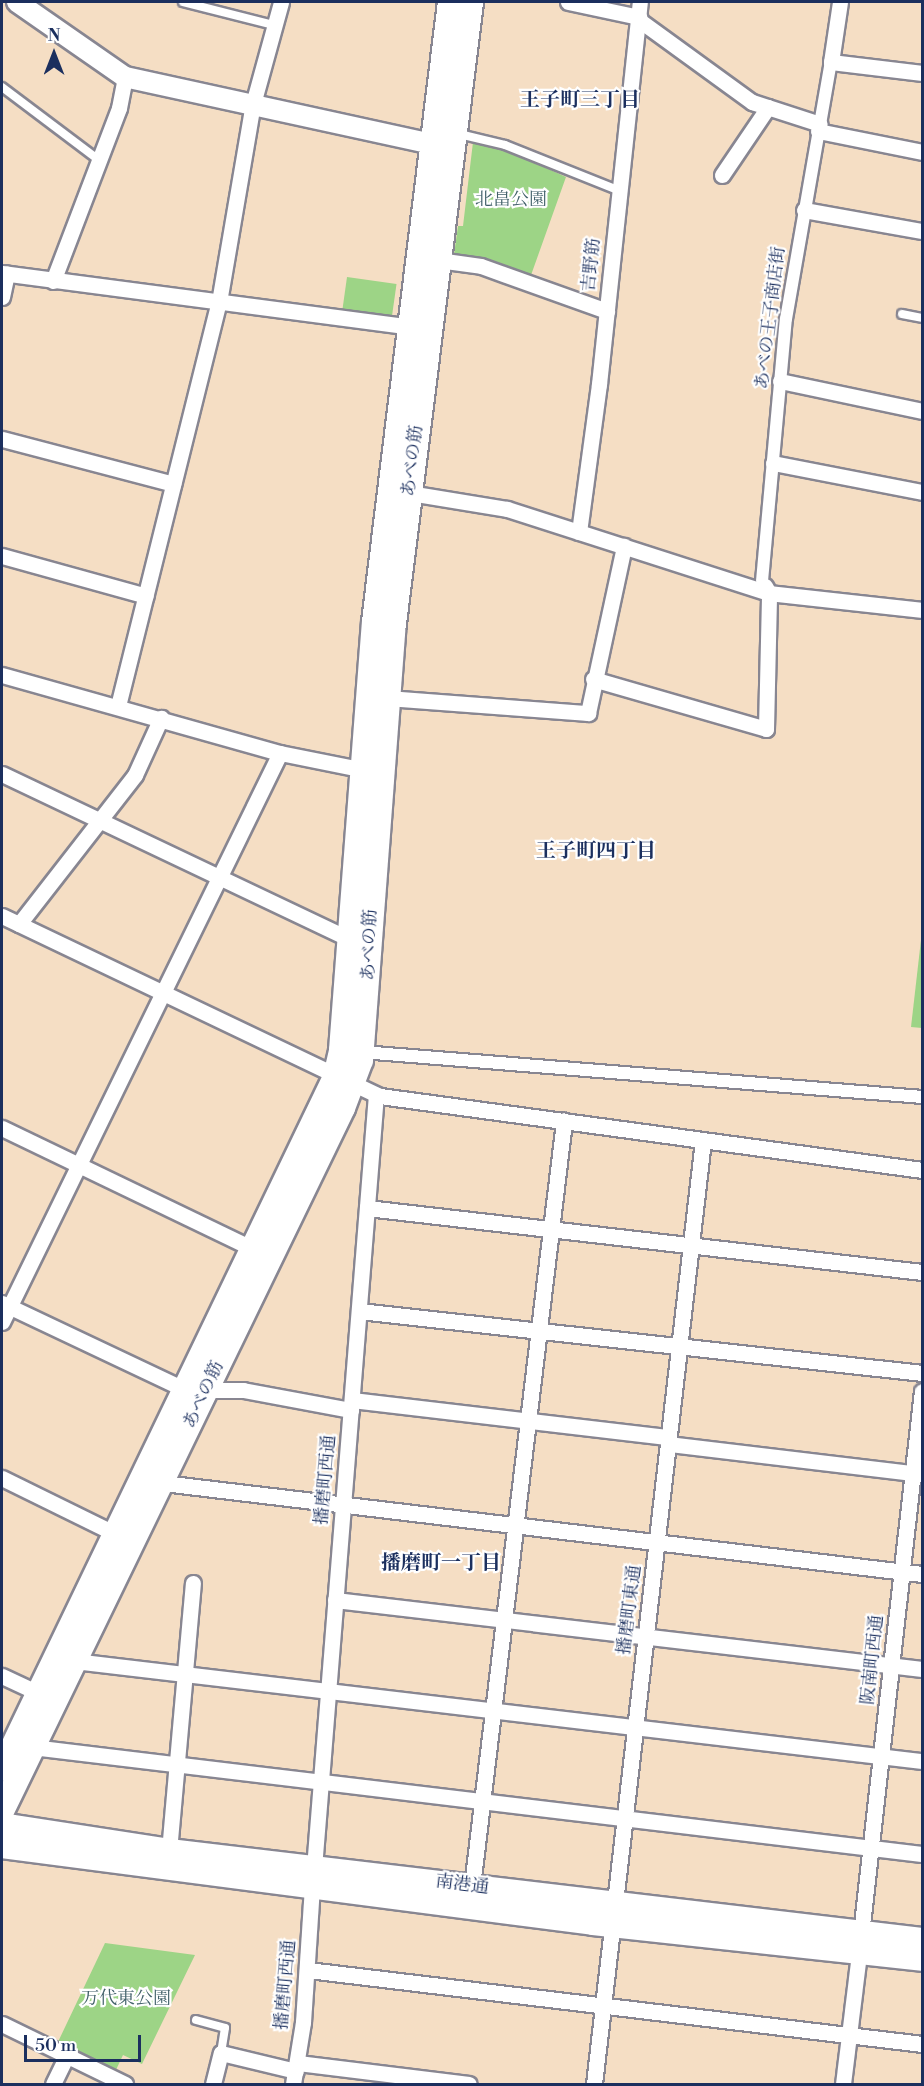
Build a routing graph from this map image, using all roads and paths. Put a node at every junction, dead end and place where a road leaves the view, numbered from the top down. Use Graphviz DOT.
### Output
graph roads {
  1 [pos="17,2"];
  2 [pos="183,2"];
  3 [pos="281,2"];
  4 [pos="450,2"];
  5 [pos="471,2"];
  6 [pos="568,2"];
  7 [pos="840,2"];
  8 [pos="639,13"];
  9 [pos="274,25"];
  10 [pos="831,62"];
  11 [pos="922,72"];
  12 [pos="125,76"];
  13 [pos="2,87"];
  14 [pos="254,104"];
  15 [pos="768,107"];
  16 [pos="819,128"];
  17 [pos="446,142"];
  18 [pos="922,152"];
  19 [pos="100,161"];
  20 [pos="722,175"];
  21 [pos="620,191"];
  22 [pos="804,210"];
  23 [pos="922,231"];
  24 [pos="438,260"];
  25 [pos="4,274"];
  26 [pos="53,281"];
  27 [pos="2,297"];
  28 [pos="219,302"];
  29 [pos="607,310"];
  30 [pos="902,314"];
  31 [pos="922,318"];
  32 [pos="410,327"];
  33 [pos="780,381"];
  34 [pos="922,411"];
  35 [pos="2,439"];
  36 [pos="773,463"];
  37 [pos="173,484"];
  38 [pos="922,492"];
  39 [pos="407,493"];
  40 [pos="579,532"];
  41 [pos="624,546"];
  42 [pos="2,555"];
  43 [pos="765,587"];
  44 [pos="146,596"];
  45 [pos="922,610"];
  46 [pos="2,675"];
  47 [pos="593,679"];
  48 [pos="387,698"];
  49 [pos="118,706"];
  50 [pos="161,718"];
  51 [pos="280,753"];
  52 [pos="371,772"];
  53 [pos="2,774"];
  54 [pos="98,822"];
  55 [pos="218,879"];
  56 [pos="2,916"];
  57 [pos="19,924"];
  58 [pos="349,939"];
  59 [pos="161,992"];
  60 [pos="362,1052"];
  61 [pos="344,1080"];
  62 [pos="376,1094"];
  63 [pos="922,1097"];
  64 [pos="564,1121"];
  65 [pos="2,1128"];
  66 [pos="703,1140"];
  67 [pos="76,1166"];
  68 [pos="922,1170"];
  69 [pos="367,1208"];
  70 [pos="551,1229"];
  71 [pos="691,1245"];
  72 [pos="254,1249"];
  73 [pos="922,1272"];
  74 [pos="5,1305"];
  75 [pos="359,1311"];
  76 [pos="2,1322"];
  77 [pos="538,1331"];
  78 [pos="680,1346"];
  79 [pos="922,1373"];
  80 [pos="195,1391"];
  81 [pos="922,1391"];
  82 [pos="351,1405"];
  83 [pos="528,1420"];
  84 [pos="669,1440"];
  85 [pos="918,1473"];
  86 [pos="2,1478"];
  87 [pos="163,1482"];
  88 [pos="343,1503"];
  89 [pos="517,1524"];
  90 [pos="114,1533"];
  91 [pos="657,1541"];
  92 [pos="902,1572"];
  93 [pos="922,1574"];
  94 [pos="193,1582"];
  95 [pos="335,1600"];
  96 [pos="505,1620"];
  97 [pos="646,1636"];
  98 [pos="74,1661"];
  99 [pos="892,1665"];
  100 [pos="922,1669"];
  101 [pos="183,1674"];
  102 [pos="2,1676"];
  103 [pos="328,1691"];
  104 [pos="37,1692"];
  105 [pos="494,1711"];
  106 [pos="636,1727"];
  107 [pos="32,1747"];
  108 [pos="882,1756"];
  109 [pos="922,1761"];
  110 [pos="177,1764"];
  111 [pos="2,1769"];
  112 [pos="321,1784"];
  113 [pos="483,1803"];
  114 [pos="2,1811"];
  115 [pos="625,1821"];
  116 [pos="2,1825"];
  117 [pos="2,1846"];
  118 [pos="870,1848"];
  119 [pos="169,1851"];
  120 [pos="922,1854"];
  121 [pos="313,1878"];
  122 [pos="472,1886"];
  123 [pos="613,1915"];
  124 [pos="922,1940"];
  125 [pos="860,1943"];
  126 [pos="922,1959"];
  127 [pos="308,1970"];
  128 [pos="603,2004"];
  129 [pos="196,2020"];
  130 [pos="2,2024"];
  131 [pos="849,2035"];
  132 [pos="922,2044"];
  133 [pos="220,2053"];
  134 [pos="67,2055"];
  135 [pos="296,2073"];
  136 [pos="53,2085"];
  137 [pos="125,2085"];
  138 [pos="213,2085"];
  139 [pos="469,2085"];
  140 [pos="594,2085"];
  141 [pos="843,2085"];
  1 -- 12 [label="street"];
  2 -- 9 [label="lane"];
  3 -- 9 [label="street"];
  4 -- 17 [label="main road, あべの筋"];
  5 -- 17 [label="main road, あべの筋"];
  6 -- 8 [label="street"];
  7 -- 10 [label="street"];
  8 -- 15 [label="street"];
  8 -- 21 [label="street, 吉野筋"];
  9 -- 14 [label="street"];
  10 -- 11 [label="street"];
  10 -- 16 [label="street, あべの王子商店街"];
  12 -- 14 [label="street"];
  12 -- 19 [label="street"];
  13 -- 19 [label="lane"];
  14 -- 17 [label="street"];
  14 -- 28 [label="street"];
  15 -- 16 [label="street"];
  15 -- 20 [label="street"];
  16 -- 18 [label="street"];
  16 -- 22 [label="street, あべの王子商店街"];
  17 -- 21 [label="lane"];
  17 -- 24 [label="main road, あべの筋"];
  17 -- 32 [label="main road, あべの筋"];
  19 -- 26 [label="street"];
  21 -- 29 [label="street, 吉野筋"];
  22 -- 23 [label="street"];
  22 -- 33 [label="street, あべの王子商店街"];
  24 -- 29 [label="street"];
  24 -- 39 [label="main road, あべの筋"];
  25 -- 26 [label="street"];
  25 -- 27 [label="street"];
  26 -- 28 [label="street"];
  28 -- 32 [label="street"];
  28 -- 37 [label="street"];
  29 -- 40 [label="street, 吉野筋"];
  30 -- 31 [label="lane"];
  32 -- 39 [label="main road, あべの筋"];
  33 -- 34 [label="street"];
  33 -- 36 [label="street, あべの王子商店街"];
  35 -- 37 [label="street"];
  36 -- 38 [label="street"];
  36 -- 43 [label="street, あべの王子商店街"];
  37 -- 44 [label="street"];
  39 -- 40 [label="street"];
  39 -- 48 [label="main road, あべの筋"];
  39 -- 52 [label="main road, あべの筋"];
  40 -- 41 [label="street"];
  41 -- 43 [label="street"];
  41 -- 47 [label="street"];
  42 -- 44 [label="street"];
  43 -- 45 [label="street"];
  43 -- 47 [label="street"];
  44 -- 49 [label="street"];
  46 -- 49 [label="street"];
  47 -- 48 [label="street"];
  48 -- 52 [label="main road, あべの筋"];
  49 -- 50 [label="street"];
  50 -- 51 [label="street"];
  50 -- 54 [label="street"];
  51 -- 52 [label="street"];
  51 -- 55 [label="street"];
  52 -- 58 [label="main road, あべの筋"];
  52 -- 60 [label="main road, あべの筋"];
  53 -- 54 [label="street"];
  54 -- 55 [label="street"];
  54 -- 57 [label="street"];
  55 -- 58 [label="street"];
  55 -- 59 [label="street"];
  56 -- 57 [label="street"];
  57 -- 59 [label="street"];
  58 -- 61 [label="main road, あべの筋"];
  59 -- 61 [label="street"];
  59 -- 67 [label="street"];
  60 -- 61 [label="main road, あべの筋"];
  60 -- 63 [label="street"];
  61 -- 62 [label="street"];
  61 -- 72 [label="main road, あべの筋"];
  61 -- 80 [label="main road, あべの筋"];
  62 -- 64 [label="street"];
  62 -- 69 [label="street, 播磨町西通"];
  64 -- 66 [label="street"];
  64 -- 70 [label="street"];
  65 -- 67 [label="street"];
  66 -- 68 [label="street"];
  66 -- 71 [label="street, 播磨町東通"];
  67 -- 72 [label="street"];
  67 -- 74 [label="street"];
  69 -- 70 [label="street"];
  69 -- 75 [label="street, 播磨町西通"];
  70 -- 71 [label="street"];
  70 -- 77 [label="street"];
  71 -- 73 [label="street"];
  71 -- 78 [label="street, 播磨町東通"];
  72 -- 80 [label="main road, あべの筋"];
  74 -- 76 [label="street"];
  74 -- 80 [label="street"];
  75 -- 77 [label="street"];
  75 -- 82 [label="street, 播磨町西通"];
  77 -- 78 [label="street"];
  77 -- 83 [label="street"];
  78 -- 79 [label="street"];
  78 -- 84 [label="street, 播磨町東通"];
  80 -- 82 [label="street"];
  80 -- 87 [label="main road, あべの筋"];
  80 -- 90 [label="main road, あべの筋"];
  81 -- 85 [label="street, 阪南町西通"];
  82 -- 83 [label="street"];
  82 -- 88 [label="street, 播磨町西通"];
  83 -- 84 [label="street"];
  83 -- 89 [label="street"];
  84 -- 85 [label="street"];
  84 -- 91 [label="street, 播磨町東通"];
  85 -- 92 [label="street, 阪南町西通"];
  86 -- 90 [label="street"];
  87 -- 88 [label="street"];
  87 -- 98 [label="main road, あべの筋"];
  88 -- 89 [label="street"];
  88 -- 95 [label="street, 播磨町西通"];
  89 -- 91 [label="street"];
  89 -- 96 [label="street"];
  90 -- 104 [label="main road, あべの筋"];
  91 -- 92 [label="street"];
  91 -- 97 [label="street, 播磨町東通"];
  92 -- 93 [label="street"];
  92 -- 99 [label="street, 阪南町西通"];
  94 -- 101 [label="street"];
  95 -- 96 [label="street"];
  95 -- 103 [label="street, 播磨町西通"];
  96 -- 97 [label="street"];
  96 -- 105 [label="street"];
  97 -- 99 [label="street"];
  97 -- 106 [label="street, 播磨町東通"];
  98 -- 101 [label="street"];
  98 -- 107 [label="main road, あべの筋"];
  99 -- 100 [label="street"];
  99 -- 108 [label="street, 阪南町西通"];
  101 -- 103 [label="street"];
  101 -- 110 [label="street"];
  102 -- 104 [label="street"];
  103 -- 105 [label="street"];
  103 -- 112 [label="street, 播磨町西通"];
  104 -- 111 [label="main road, あべの筋"];
  105 -- 106 [label="street"];
  105 -- 113 [label="street"];
  106 -- 108 [label="street"];
  106 -- 115 [label="street, 播磨町東通"];
  107 -- 110 [label="street"];
  107 -- 114 [label="main road, あべの筋"];
  108 -- 109 [label="street"];
  108 -- 118 [label="street, 阪南町西通"];
  110 -- 112 [label="street"];
  110 -- 119 [label="street"];
  112 -- 113 [label="street"];
  112 -- 121 [label="street, 播磨町西通"];
  113 -- 115 [label="street"];
  113 -- 122 [label="street"];
  115 -- 118 [label="street"];
  115 -- 123 [label="street, 播磨町東通"];
  116 -- 119 [label="main road, 南港通"];
  117 -- 121 [label="main road, 南港通"];
  118 -- 120 [label="street"];
  118 -- 125 [label="street, 阪南町西通"];
  119 -- 121 [label="main road, 南港通"];
  121 -- 122 [label="main road, 南港通"];
  121 -- 123 [label="main road, 南港通"];
  121 -- 127 [label="street, 播磨町西通"];
  122 -- 123 [label="main road, 南港通"];
  123 -- 125 [label="main road, 南港通"];
  123 -- 128 [label="street, 播磨町東通"];
  124 -- 125 [label="main road, 南港通"];
  125 -- 126 [label="main road, 南港通"];
  125 -- 131 [label="street, 阪南町西通"];
  127 -- 128 [label="street"];
  127 -- 135 [label="street, 播磨町西通"];
  128 -- 131 [label="street"];
  128 -- 140 [label="street, 播磨町東通"];
  129 -- 133 [label="lane"];
  130 -- 134 [label="street"];
  131 -- 132 [label="street"];
  131 -- 141 [label="street, 阪南町西通"];
  133 -- 135 [label="street"];
  133 -- 138 [label="street"];
  134 -- 136 [label="street"];
  134 -- 137 [label="street"];
  135 -- 139 [label="street"];
}
